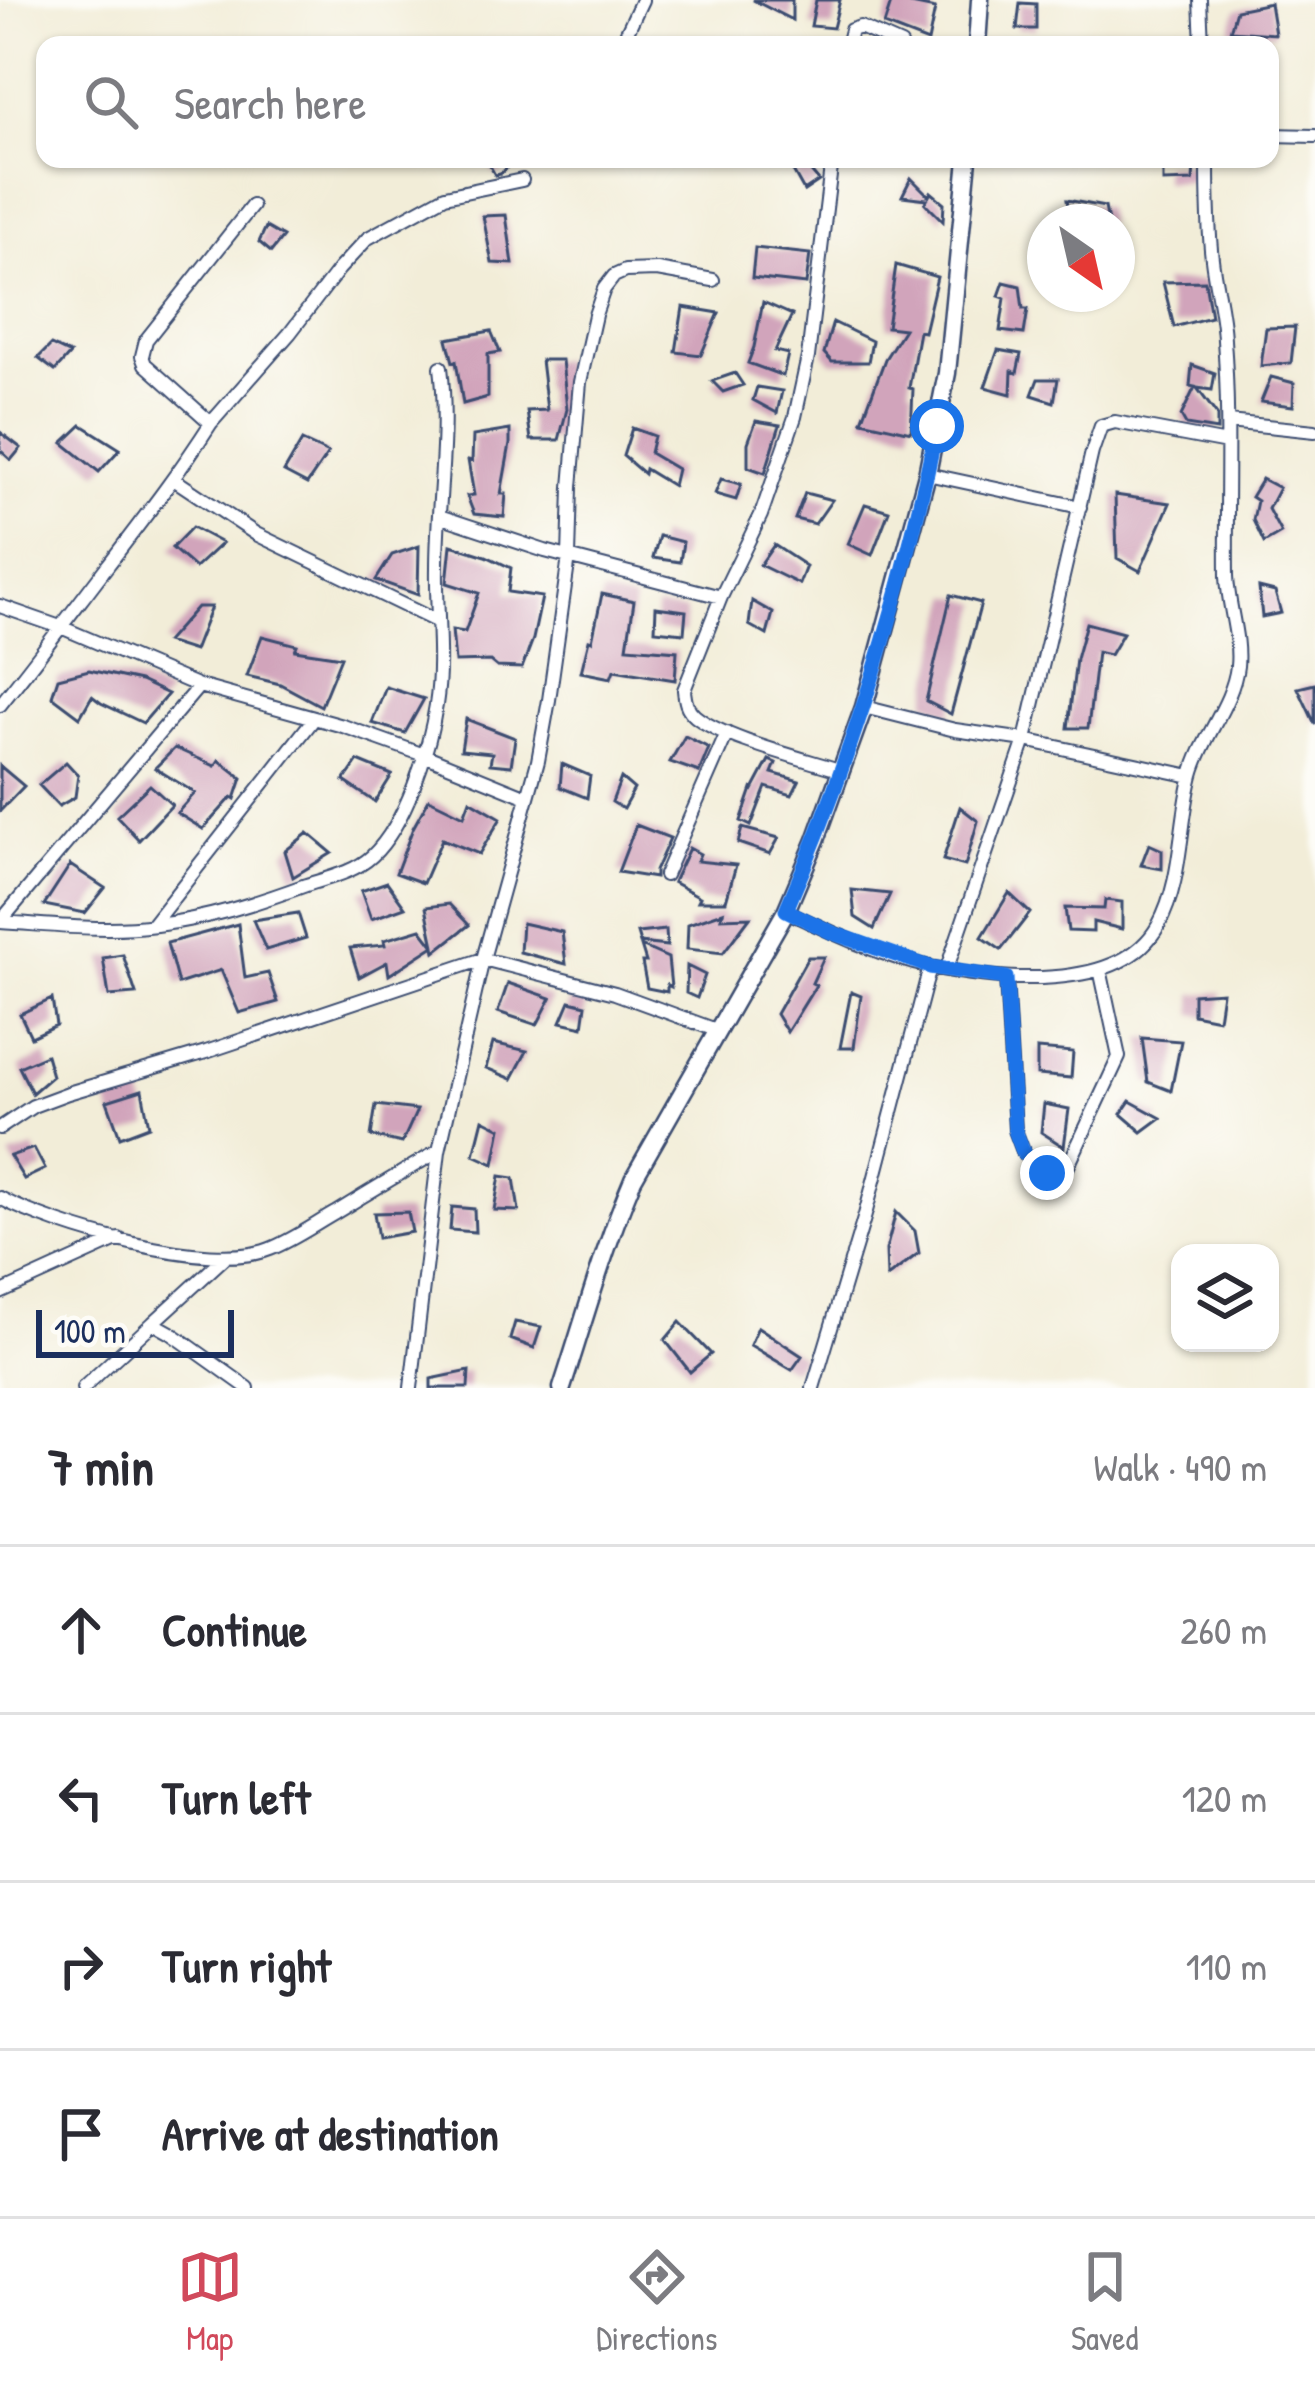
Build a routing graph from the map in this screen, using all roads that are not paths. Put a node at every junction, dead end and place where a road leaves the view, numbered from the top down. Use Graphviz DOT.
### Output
graph roads {
  1 [pos="642,0"];
  2 [pos="980,0"];
  3 [pos="1200,0"];
  4 [pos="626,34"];
  5 [pos="850,36"];
  6 [pos="879,36"];
  7 [pos="977,36"];
  8 [pos="1202,36"];
  9 [pos="1279,135"];
  10 [pos="1315,136"];
  11 [pos="831,168"];
  12 [pos="967,168"];
  13 [pos="1208,168"];
  14 [pos="522,180"];
  15 [pos="252,206"];
  16 [pos="713,280"];
  17 [pos="441,367"];
  18 [pos="1228,422"];
  19 [pos="211,423"];
  20 [pos="1315,431"];
  21 [pos="1227,443"];
  22 [pos="927,474"];
  23 [pos="175,480"];
  24 [pos="1080,507"];
  25 [pos="439,516"];
  26 [pos="569,557"];
  27 [pos="721,597"];
  28 [pos="0,607"];
  29 [pos="436,620"];
  30 [pos="63,628"];
  31 [pos="199,686"];
  32 [pos="0,705"];
  33 [pos="864,707"];
  34 [pos="313,720"];
  35 [pos="727,734"];
  36 [pos="1025,740"];
  37 [pos="424,754"];
  38 [pos="842,771"];
  39 [pos="1191,776"];
  40 [pos="527,797"];
  41 [pos="665,875"];
  42 [pos="786,910"];
  43 [pos="0,922"];
  44 [pos="152,926"];
  45 [pos="483,959"];
  46 [pos="930,967"];
  47 [pos="947,968"];
  48 [pos="1100,969"];
  49 [pos="1006,978"];
  50 [pos="716,1030"];
  51 [pos="0,1127"];
  52 [pos="439,1151"];
  53 [pos="0,1198"];
  54 [pos="119,1239"];
  55 [pos="224,1258"];
  56 [pos="0,1293"];
  57 [pos="153,1323"];
  58 [pos="245,1387"];
  59 [pos="83,1388"];
  60 [pos="411,1388"];
  61 [pos="562,1388"];
  62 [pos="813,1388"];
  1 -- 4 [label="street"];
  2 -- 7 [label="main road"];
  3 -- 8 [label="street"];
  5 -- 6 [label="street"];
  9 -- 10 [label="street"];
  11 -- 27 [label="street"];
  12 -- 22 [label="main road"];
  13 -- 18 [label="street"];
  14 -- 19 [label="street"];
  15 -- 19 [label="street"];
  16 -- 26 [label="street"];
  17 -- 25 [label="street"];
  18 -- 20 [label="street"];
  18 -- 21 [label="street"];
  19 -- 23 [label="street"];
  21 -- 24 [label="street"];
  21 -- 39 [label="street"];
  22 -- 24 [label="street"];
  22 -- 33 [label="main road"];
  23 -- 29 [label="street"];
  23 -- 30 [label="street"];
  24 -- 36 [label="street"];
  25 -- 26 [label="street"];
  25 -- 29 [label="street"];
  26 -- 27 [label="street"];
  26 -- 40 [label="street"];
  27 -- 35 [label="street"];
  28 -- 30 [label="street"];
  29 -- 37 [label="street"];
  30 -- 31 [label="street"];
  30 -- 32 [label="street"];
  31 -- 34 [label="street"];
  31 -- 43 [label="street"];
  33 -- 36 [label="street"];
  33 -- 38 [label="main road"];
  34 -- 37 [label="street"];
  34 -- 44 [label="street"];
  35 -- 38 [label="street"];
  35 -- 41 [label="street"];
  36 -- 39 [label="street"];
  36 -- 47 [label="street"];
  37 -- 40 [label="street"];
  37 -- 44 [label="street"];
  38 -- 42 [label="main road"];
  39 -- 48 [label="street"];
  40 -- 45 [label="street"];
  42 -- 46 [label="street"];
  42 -- 50 [label="main road"];
  43 -- 44 [label="street"];
  45 -- 50 [label="street"];
  45 -- 51 [label="street"];
  45 -- 52 [label="street"];
  46 -- 47 [label="street"];
  46 -- 62 [label="street"];
  47 -- 49 [label="street"];
  48 -- 49 [label="street"];
  48 -- 49 [label="street"];
  50 -- 61 [label="main road"];
  52 -- 55 [label="street"];
  52 -- 60 [label="street"];
  53 -- 54 [label="street"];
  54 -- 55 [label="street"];
  54 -- 56 [label="street"];
  55 -- 57 [label="street"];
  57 -- 58 [label="street"];
  57 -- 59 [label="street"];
}
